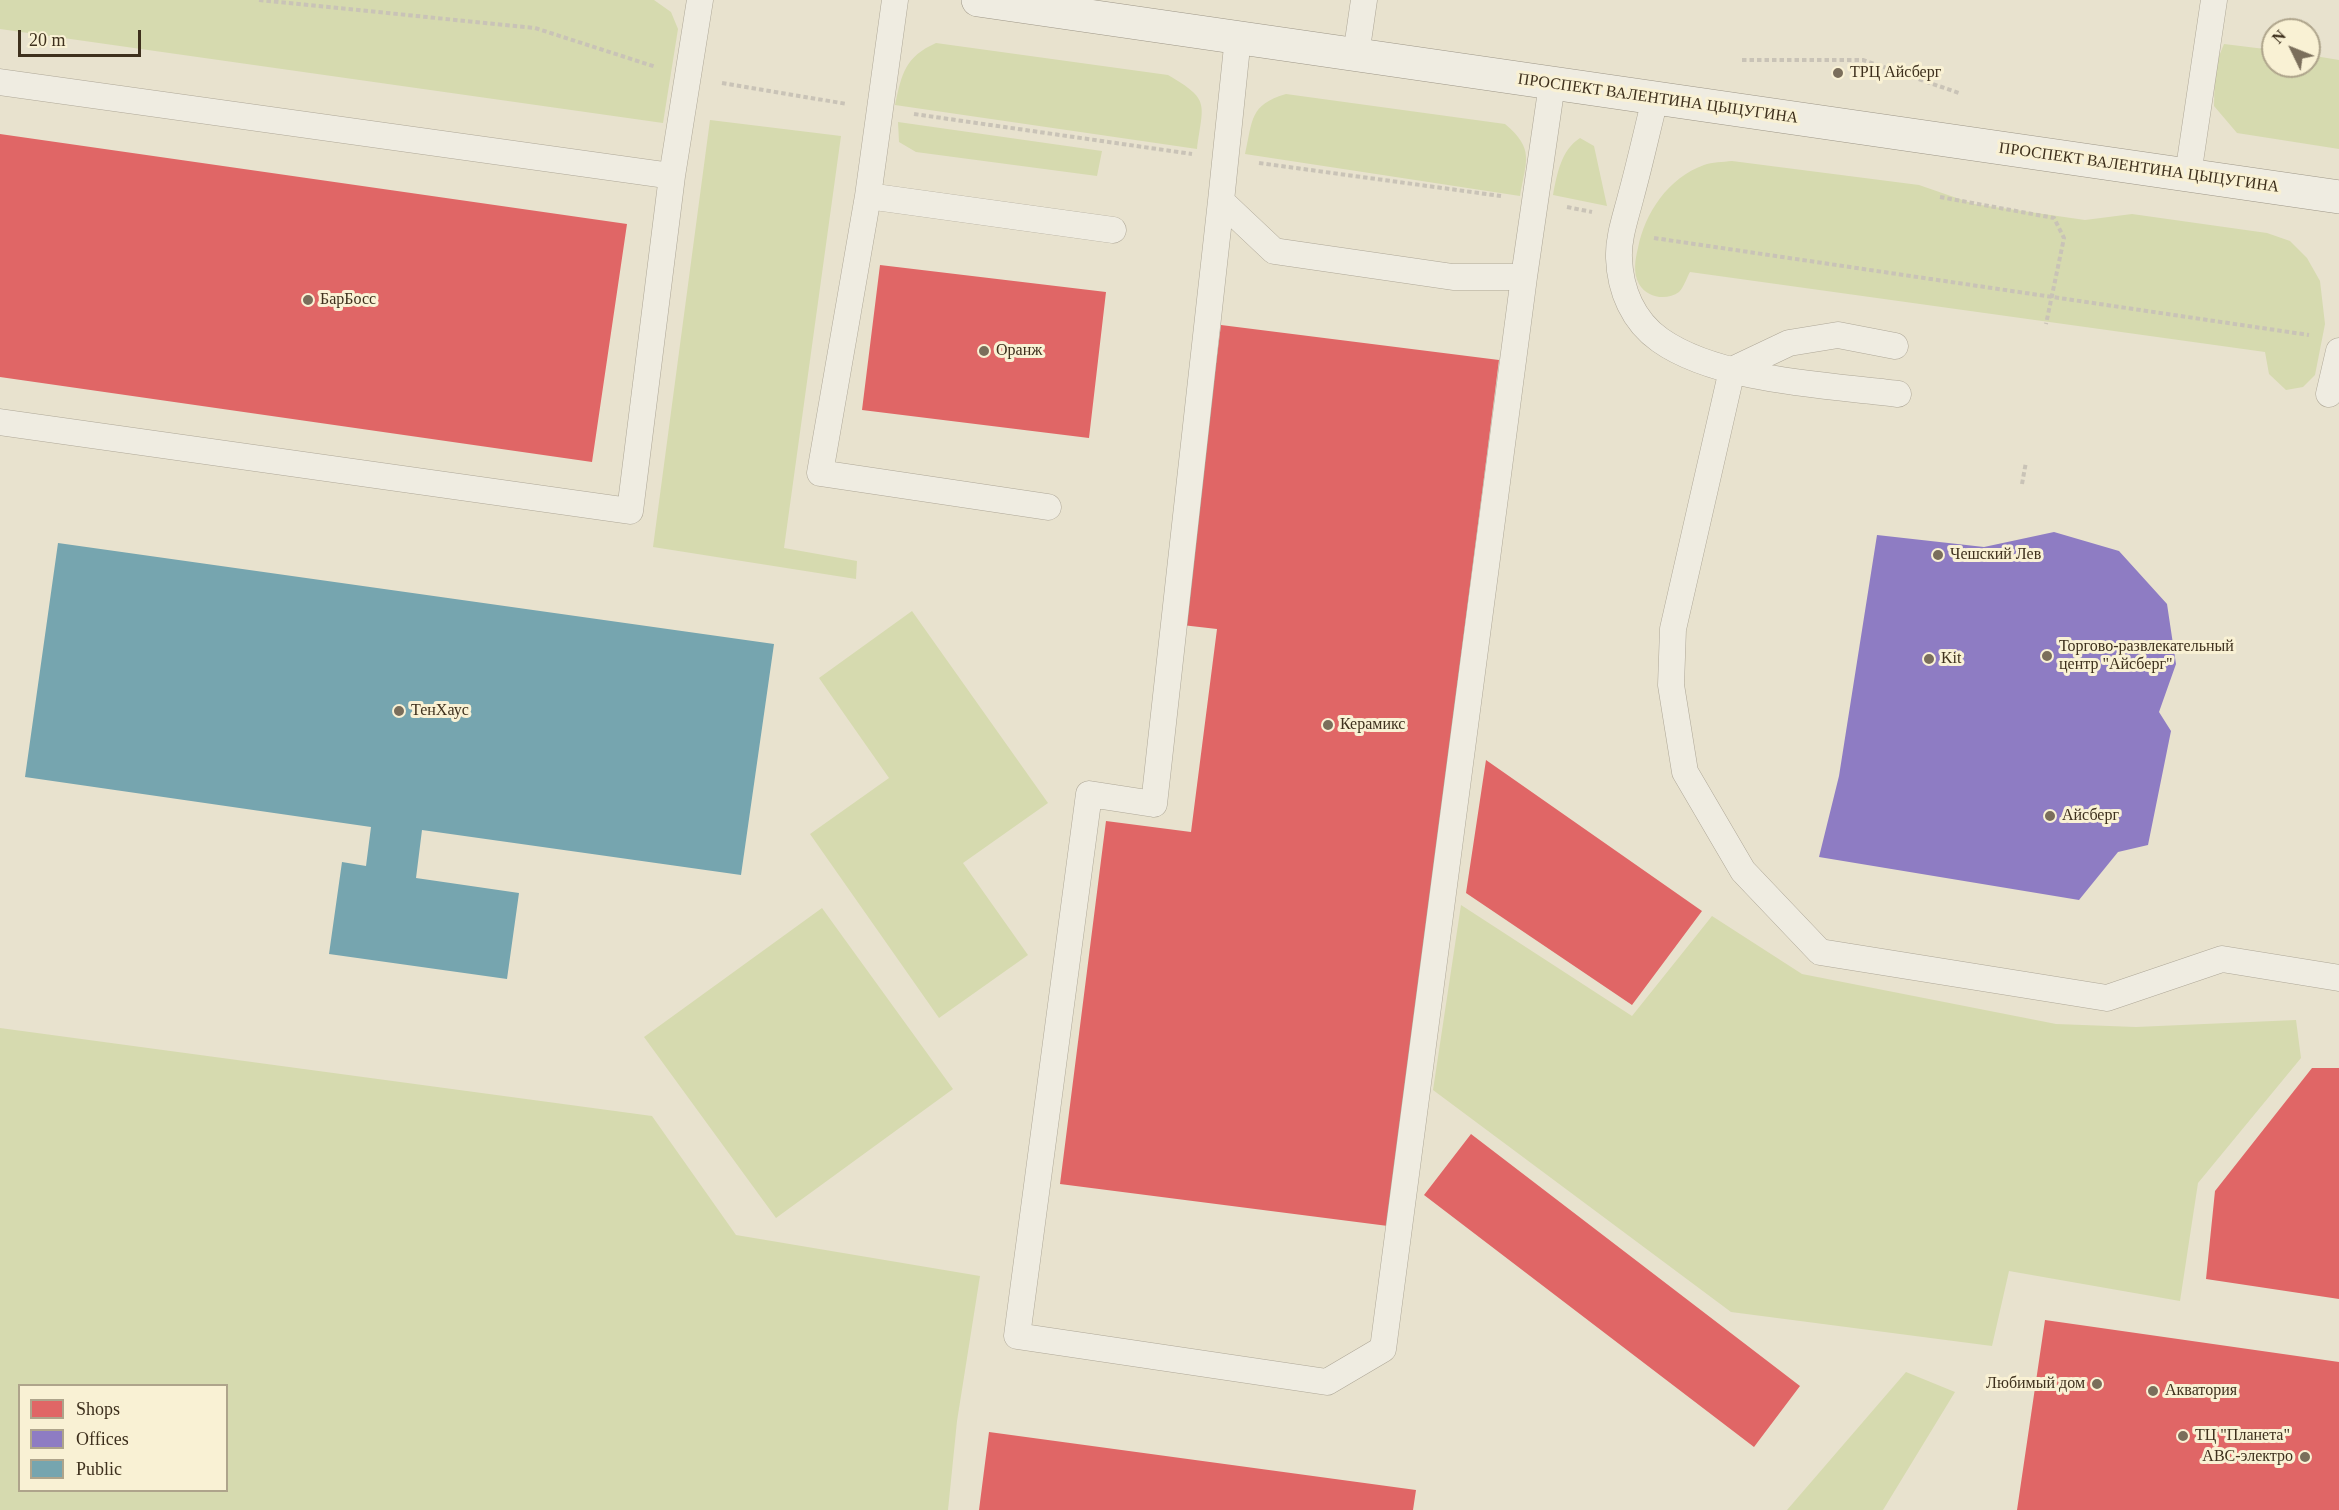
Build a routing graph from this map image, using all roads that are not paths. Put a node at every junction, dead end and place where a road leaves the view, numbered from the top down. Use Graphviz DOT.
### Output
graph roads {
  1 [pos="700,0"];
  2 [pos="895,0"];
  3 [pos="978,0"];
  4 [pos="1364,0"];
  5 [pos="2214,0"];
  6 [pos="1071,7"];
  7 [pos="1238,37"];
  8 [pos="1356,55"];
  9 [pos="0,82"];
  10 [pos="1552,84"];
  11 [pos="1655,99"];
  12 [pos="2188,175"];
  13 [pos="672,176"];
  14 [pos="868,196"];
  15 [pos="2339,197"];
  16 [pos="1221,201"];
  17 [pos="1113,230"];
  18 [pos="1524,277"];
  19 [pos="2330,344"];
  20 [pos="1895,346"];
  21 [pos="1732,370"];
  22 [pos="1898,394"];
  23 [pos="2329,394"];
  24 [pos="0,422"];
  25 [pos="1048,507"];
  26 [pos="2339,978"];
  1 -- 13 [label="lane"];
  2 -- 14 [label="lane"];
  3 -- 6 [label="street, ПРОСПЕКТ ВАЛЕНТИНА ЦЫЦУГИНА"];
  4 -- 8 [label="lane"];
  5 -- 12 [label="lane"];
  6 -- 7 [label="street, ПРОСПЕКТ ВАЛЕНТИНА ЦЫЦУГИНА"];
  7 -- 8 [label="street, ПРОСПЕКТ ВАЛЕНТИНА ЦЫЦУГИНА"];
  7 -- 16 [label="lane"];
  8 -- 10 [label="street, ПРОСПЕКТ ВАЛЕНТИНА ЦЫЦУГИНА"];
  9 -- 13 [label="lane"];
  10 -- 11 [label="street, ПРОСПЕКТ ВАЛЕНТИНА ЦЫЦУГИНА"];
  10 -- 18 [label="lane"];
  11 -- 12 [label="street, ПРОСПЕКТ ВАЛЕНТИНА ЦЫЦУГИНА"];
  11 -- 21 [label="lane"];
  12 -- 15 [label="street, ПРОСПЕКТ ВАЛЕНТИНА ЦЫЦУГИНА"];
  13 -- 24 [label="lane"];
  14 -- 17 [label="lane"];
  14 -- 25 [label="lane"];
  16 -- 18 [label="lane"];
  16 -- 18 [label="lane"];
  19 -- 23 [label="lane"];
  20 -- 21 [label="lane"];
  21 -- 22 [label="lane"];
  21 -- 26 [label="lane"];
}
